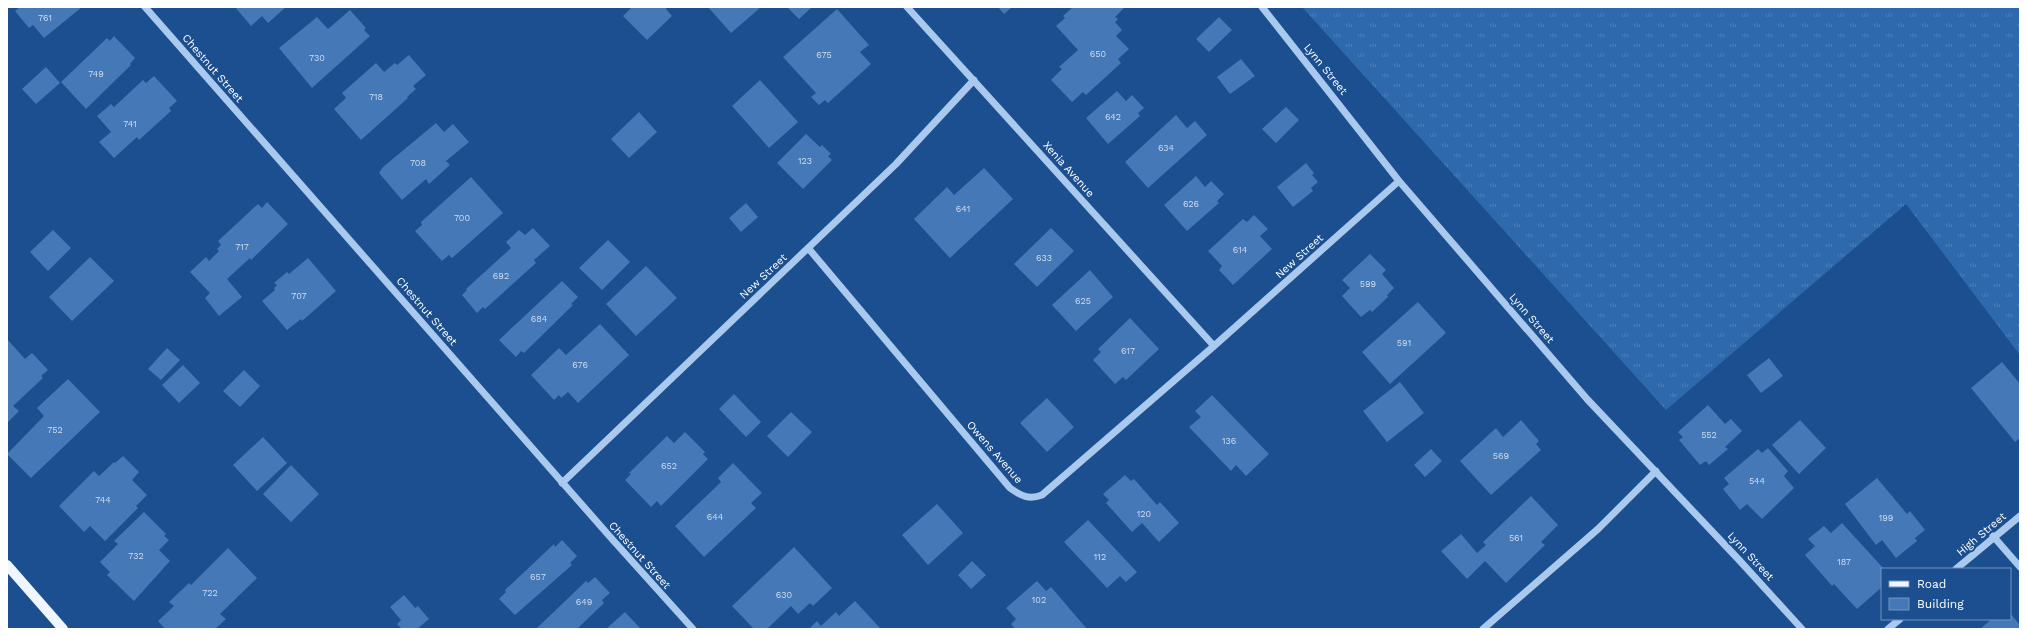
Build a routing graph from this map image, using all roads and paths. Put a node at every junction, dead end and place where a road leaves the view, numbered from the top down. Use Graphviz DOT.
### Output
graph roads {
  1 [pos="145,7"];
  2 [pos="907,7"];
  3 [pos="1262,7"];
  4 [pos="974,80"];
  5 [pos="1398,181"];
  6 [pos="809,249"];
  7 [pos="1214,346"];
  8 [pos="1656,471"];
  9 [pos="562,483"];
  10 [pos="2020,516"];
  11 [pos="1993,536"];
  12 [pos="7,565"];
  13 [pos="2020,567"];
  14 [pos="1957,568"];
  15 [pos="1899,620"];
  16 [pos="63,629"];
  17 [pos="692,629"];
  18 [pos="1483,629"];
  19 [pos="1802,629"];
  20 [pos="1888,629"];
  1 -- 9 [label="street, Chestnut Street"];
  2 -- 4 [label="street, Xenia Avenue"];
  3 -- 5 [label="street, Lynn Street"];
  4 -- 6 [label="street, New Street"];
  4 -- 7 [label="street, Xenia Avenue"];
  5 -- 7 [label="street, New Street"];
  5 -- 8 [label="street, Lynn Street"];
  6 -- 7 [label="street, Owens Avenue"];
  6 -- 9 [label="street, New Street"];
  8 -- 18 [label="street"];
  8 -- 19 [label="street, Lynn Street"];
  9 -- 17 [label="street, Chestnut Street"];
  10 -- 11 [label="street, High Street"];
  11 -- 13 [label="street"];
  11 -- 14 [label="street, High Street"];
  12 -- 16 [label="main road"];
  15 -- 20 [label="street"];
}
